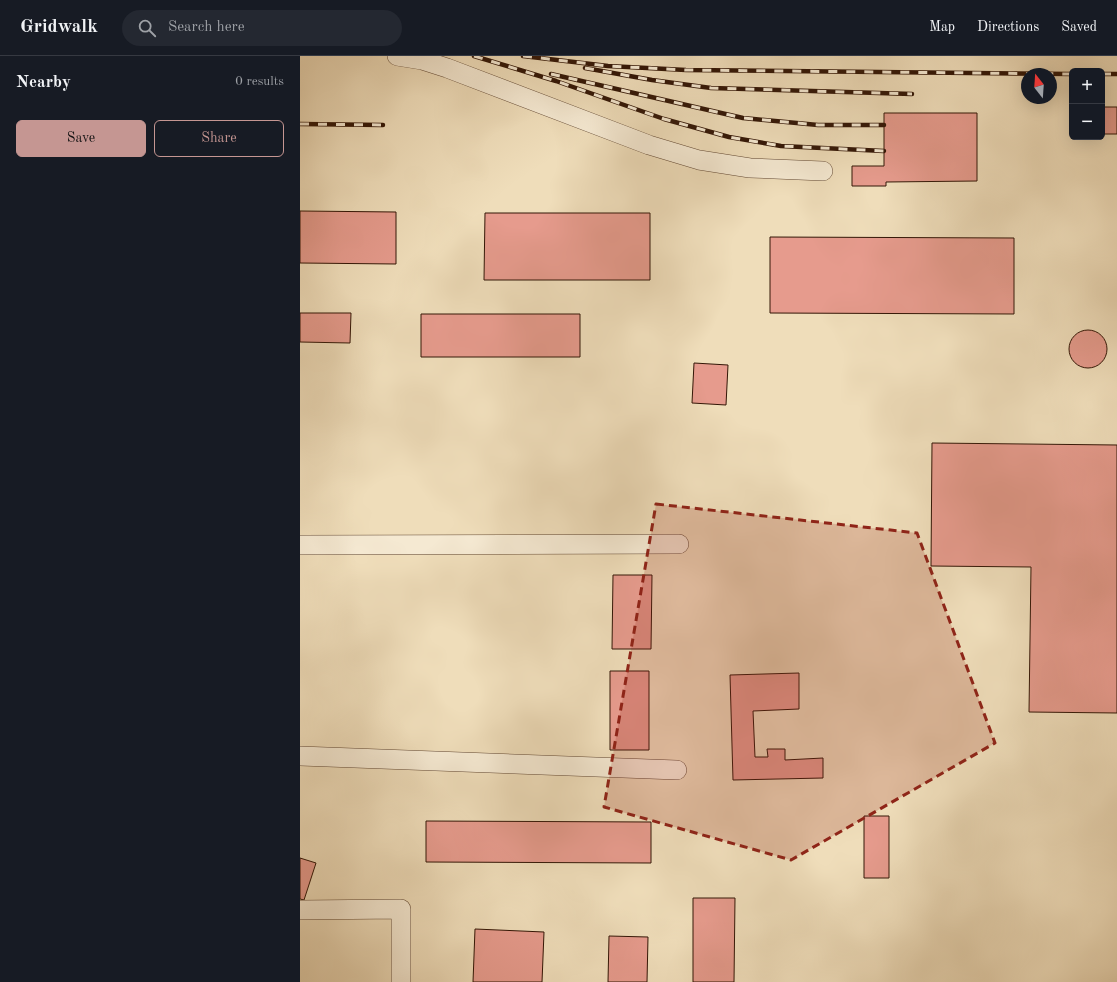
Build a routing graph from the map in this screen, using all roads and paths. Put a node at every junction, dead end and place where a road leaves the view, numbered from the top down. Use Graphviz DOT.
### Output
graph roads {
  1 [pos="397,56"];
  2 [pos="823,171"];
  3 [pos="679,544"];
  4 [pos="300,545"];
  5 [pos="300,756"];
  6 [pos="677,770"];
  7 [pos="300,910"];
  8 [pos="401,982"];
  1 -- 2 [label="lane"];
  3 -- 4 [label="lane"];
  5 -- 6 [label="lane"];
  7 -- 8 [label="lane"];
}
